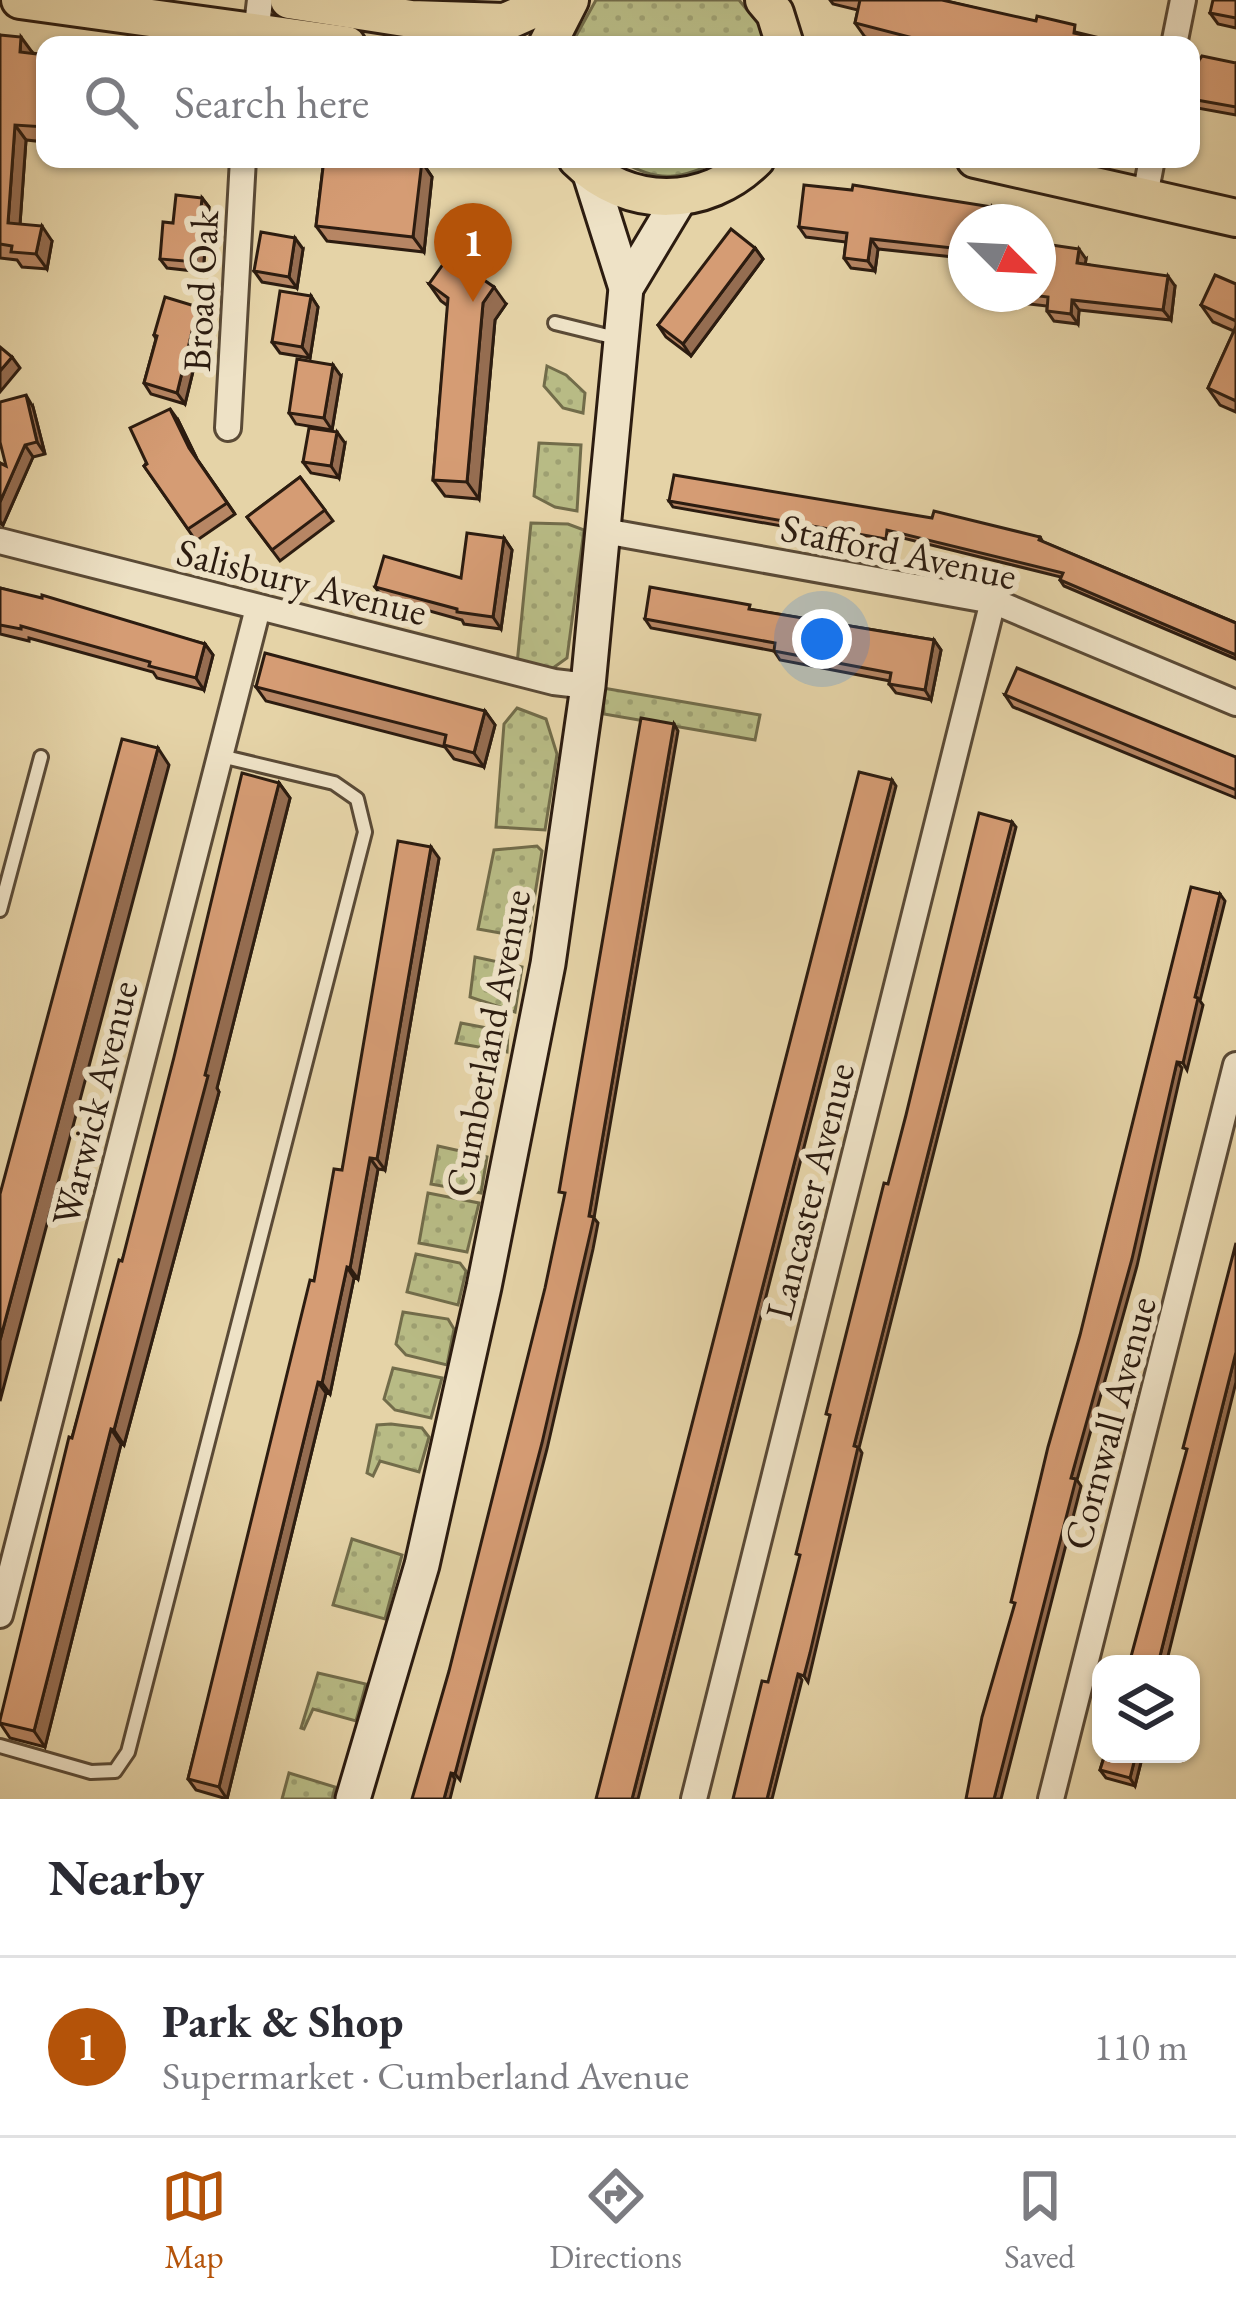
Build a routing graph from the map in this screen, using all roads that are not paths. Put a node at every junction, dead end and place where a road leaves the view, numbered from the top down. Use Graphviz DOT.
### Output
graph roads {
  1 [pos="20,0"];
  2 [pos="554,0"];
  3 [pos="570,0"];
  4 [pos="764,0"];
  5 [pos="1183,0"];
  6 [pos="304,1"];
  7 [pos="257,25"];
  8 [pos="306,36"];
  9 [pos="552,36"];
  10 [pos="782,36"];
  11 [pos="1176,36"];
  12 [pos="242,168"];
  13 [pos="584,168"];
  14 [pos="588,168"];
  15 [pos="747,168"];
  16 [pos="1016,168"];
  17 [pos="1150,168"];
  18 [pos="1145,196"];
  19 [pos="680,198"];
  20 [pos="1236,218"];
  21 [pos="626,288"];
  22 [pos="555,323"];
  23 [pos="621,340"];
  24 [pos="228,428"];
  25 [pos="604,531"];
  26 [pos="0,541"];
  27 [pos="993,602"];
  28 [pos="258,608"];
  29 [pos="588,686"];
  30 [pos="1236,703"];
  31 [pos="221,756"];
  32 [pos="41,757"];
  33 [pos="0,910"];
  34 [pos="1236,1065"];
  35 [pos="0,1616"];
  36 [pos="0,1746"];
  37 [pos="353,1799"];
  38 [pos="694,1799"];
  39 [pos="1051,1799"];
  1 -- 7 [label="main road"];
  2 -- 6 [label="main road"];
  3 -- 9 [label="main road"];
  4 -- 10 [label="main road"];
  5 -- 11 [label="street"];
  7 -- 8 [label="main road"];
  12 -- 24 [label="street, Broad Oak"];
  13 -- 21 [label="street, Cumberland Avenue"];
  14 -- 19 [label="main road"];
  15 -- 19 [label="main road"];
  16 -- 18 [label="main road"];
  17 -- 18 [label="street"];
  18 -- 20 [label="main road"];
  19 -- 21 [label="street, Cumberland Avenue"];
  21 -- 23 [label="street, Cumberland Avenue"];
  22 -- 23 [label="lane"];
  23 -- 25 [label="street, Cumberland Avenue"];
  25 -- 27 [label="street, Stafford Avenue"];
  25 -- 29 [label="street, Cumberland Avenue"];
  26 -- 28 [label="street, Salisbury Avenue"];
  27 -- 30 [label="street, Stafford Avenue"];
  27 -- 38 [label="street, Lancaster Avenue"];
  28 -- 29 [label="street, Salisbury Avenue"];
  28 -- 31 [label="street, Warwick Avenue"];
  29 -- 37 [label="street, Cumberland Avenue"];
  31 -- 35 [label="street, Warwick Avenue"];
  31 -- 36 [label="lane"];
  32 -- 33 [label="lane"];
  34 -- 39 [label="street, Cornwall Avenue"];
}
